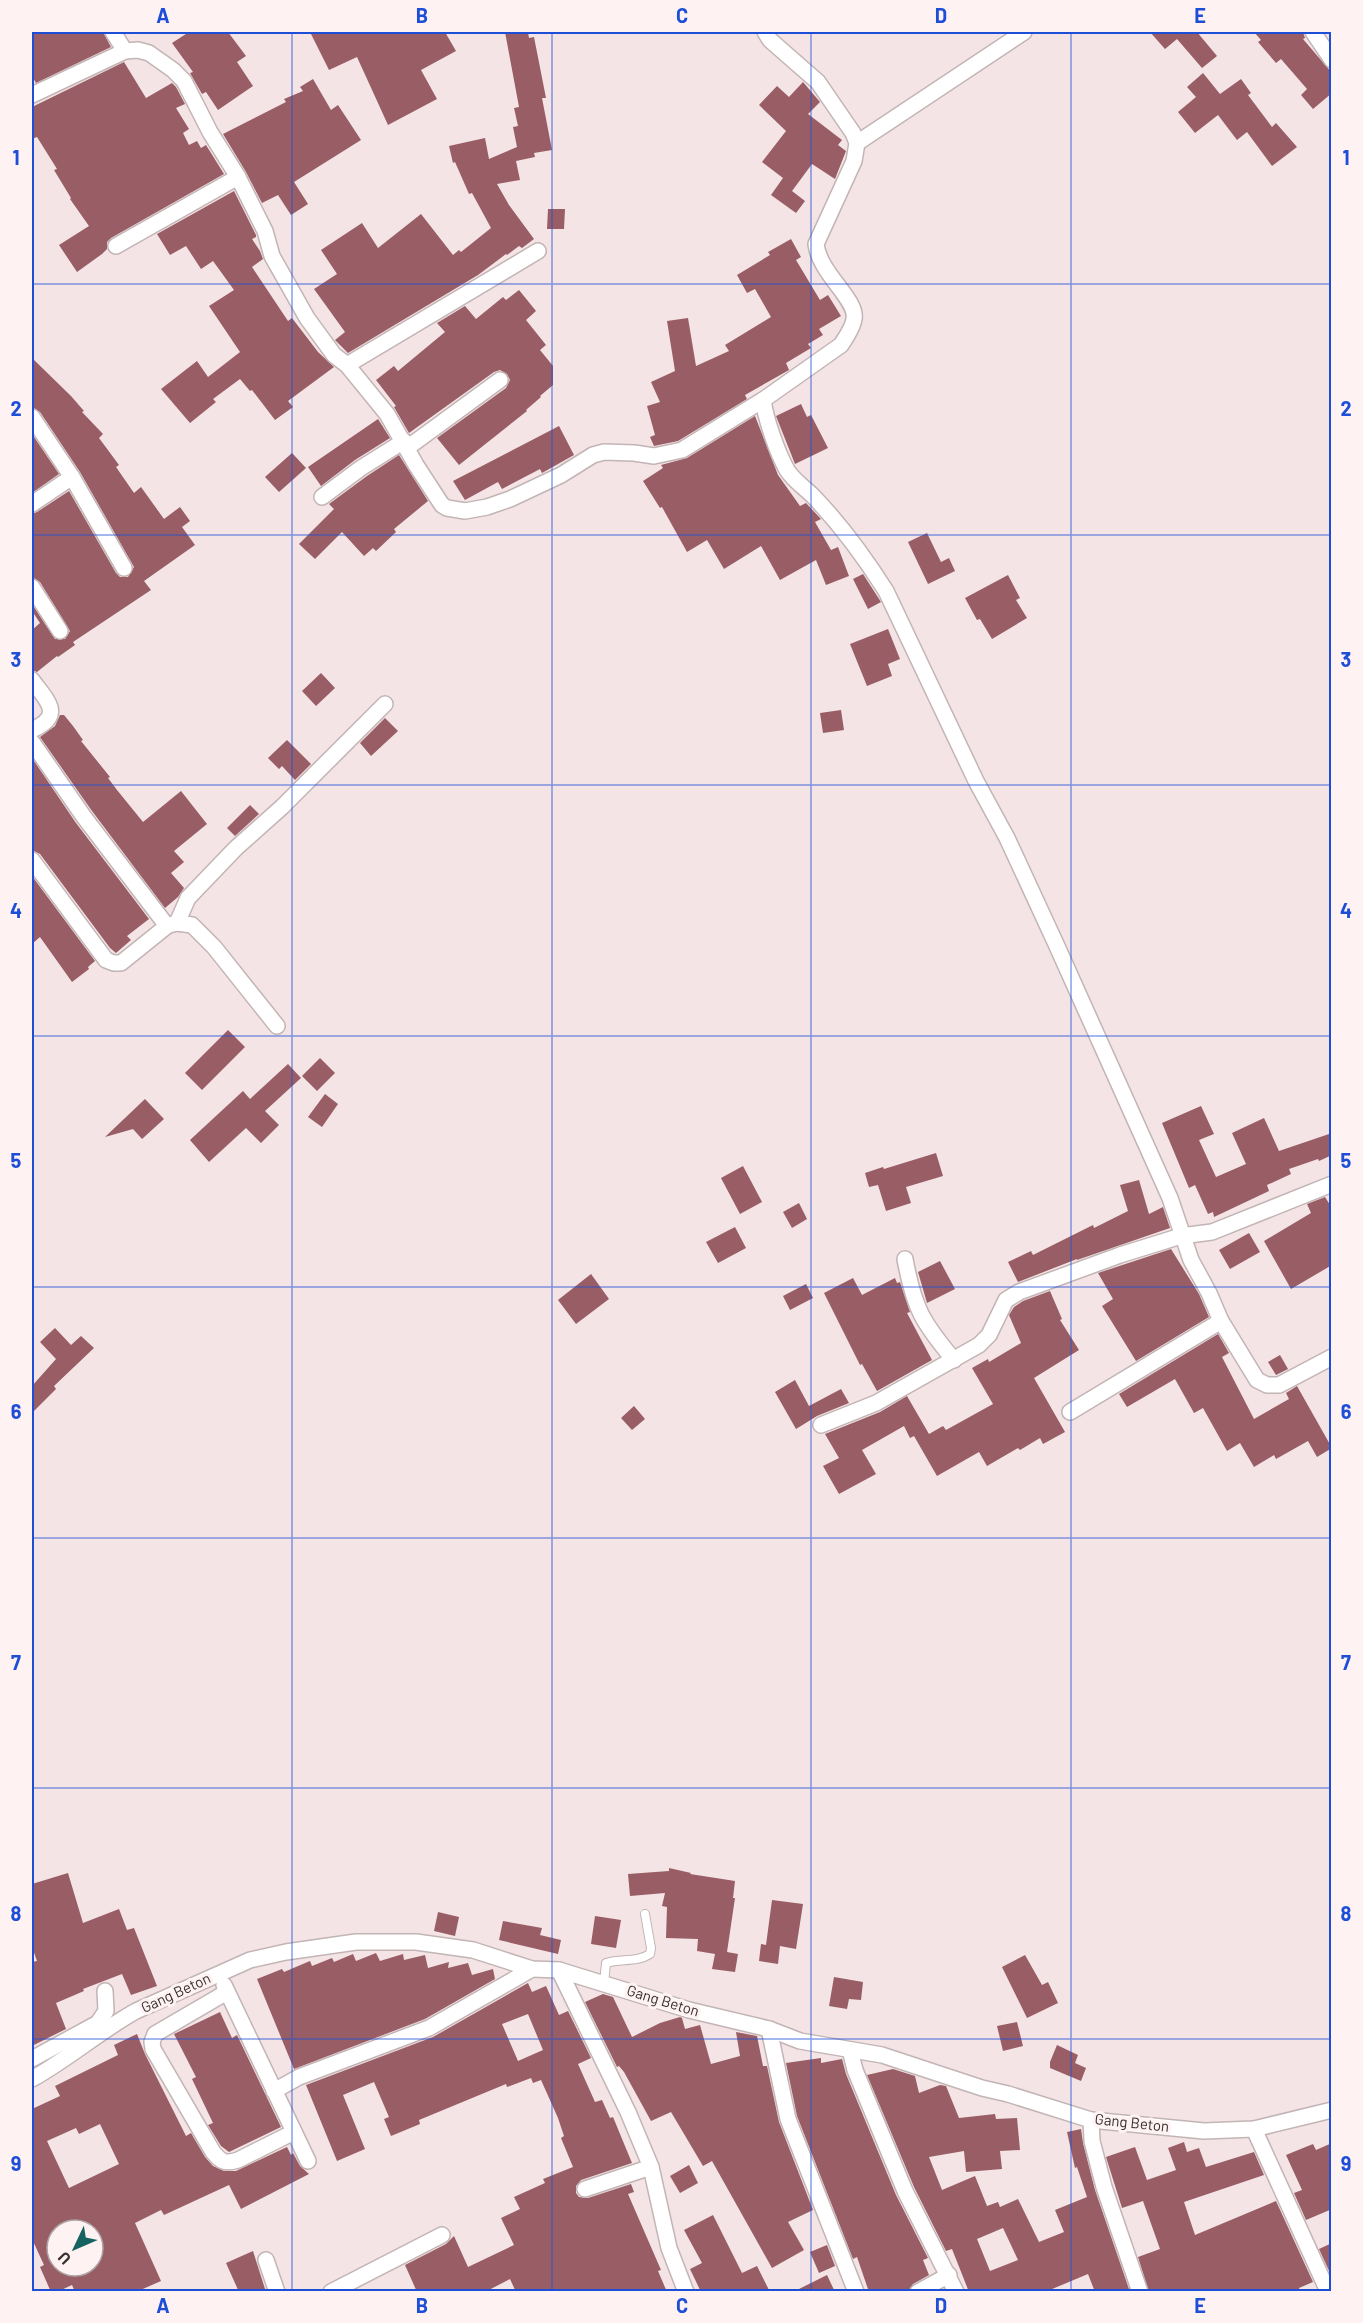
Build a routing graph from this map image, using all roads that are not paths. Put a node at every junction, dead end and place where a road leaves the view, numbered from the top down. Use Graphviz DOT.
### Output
graph roads {
  1 [pos="113,32"];
  2 [pos="765,32"];
  3 [pos="1024,32"];
  4 [pos="1313,32"];
  5 [pos="125,51"];
  6 [pos="1332,60"];
  7 [pos="32,95"];
  8 [pos="857,143"];
  9 [pos="238,177"];
  10 [pos="116,246"];
  11 [pos="538,251"];
  12 [pos="347,365"];
  13 [pos="500,381"];
  14 [pos="763,400"];
  15 [pos="32,417"];
  16 [pos="406,445"];
  17 [pos="72,477"];
  18 [pos="322,497"];
  19 [pos="32,504"];
  20 [pos="124,568"];
  21 [pos="32,587"];
  22 [pos="60,631"];
  23 [pos="32,680"];
  24 [pos="385,704"];
  25 [pos="32,730"];
  26 [pos="32,742"];
  27 [pos="32,860"];
  28 [pos="172,924"];
  29 [pos="277,1026"];
  30 [pos="1332,1184"];
  31 [pos="1181,1236"];
  32 [pos="905,1259"];
  33 [pos="1221,1322"];
  34 [pos="1332,1357"];
  35 [pos="954,1360"];
  36 [pos="1070,1412"];
  37 [pos="821,1425"];
  38 [pos="645,1914"];
  39 [pos="532,1969"];
  40 [pos="559,1970"];
  41 [pos="218,1974"];
  42 [pos="604,1979"];
  43 [pos="105,1991"];
  44 [pos="227,1992"];
  45 [pos="769,2029"];
  46 [pos="850,2049"];
  47 [pos="32,2058"];
  48 [pos="32,2079"];
  49 [pos="274,2091"];
  50 [pos="1324,2113"];
  51 [pos="1091,2120"];
  52 [pos="1254,2129"];
  53 [pos="294,2132"];
  54 [pos="308,2161"];
  55 [pos="651,2167"];
  56 [pos="585,2189"];
  57 [pos="442,2235"];
  58 [pos="266,2260"];
  59 [pos="949,2275"];
  60 [pos="1325,2289"];
  61 [pos="277,2292"];
  62 [pos="331,2292"];
  63 [pos="686,2292"];
  64 [pos="856,2292"];
  65 [pos="918,2292"];
  66 [pos="956,2292"];
  67 [pos="1140,2292"];
  1 -- 5 [label="street"];
  2 -- 8 [label="street"];
  3 -- 8 [label="street"];
  4 -- 6 [label="street"];
  5 -- 7 [label="street"];
  5 -- 9 [label="street"];
  8 -- 14 [label="street"];
  9 -- 10 [label="street"];
  9 -- 12 [label="street"];
  11 -- 12 [label="street"];
  12 -- 16 [label="street"];
  13 -- 16 [label="street"];
  14 -- 16 [label="street"];
  14 -- 31 [label="street"];
  15 -- 17 [label="street"];
  16 -- 18 [label="street"];
  17 -- 19 [label="street"];
  17 -- 20 [label="street"];
  21 -- 22 [label="street"];
  23 -- 25 [label="street"];
  24 -- 28 [label="street"];
  26 -- 28 [label="street"];
  27 -- 28 [label="street"];
  28 -- 29 [label="street"];
  30 -- 31 [label="street"];
  31 -- 33 [label="street"];
  31 -- 35 [label="street"];
  32 -- 35 [label="street"];
  33 -- 34 [label="street"];
  33 -- 36 [label="street"];
  35 -- 37 [label="street"];
  38 -- 42 [label="lane"];
  39 -- 40 [label="street, Gang Beton"];
  39 -- 41 [label="street, Gang Beton"];
  39 -- 49 [label="street"];
  40 -- 42 [label="street, Gang Beton"];
  40 -- 55 [label="street"];
  41 -- 44 [label="street"];
  41 -- 48 [label="street, Gang Beton"];
  42 -- 45 [label="street, Gang Beton"];
  43 -- 47 [label="street"];
  44 -- 49 [label="street"];
  44 -- 53 [label="street"];
  45 -- 46 [label="street, Gang Beton"];
  45 -- 64 [label="street"];
  46 -- 51 [label="street, Gang Beton"];
  46 -- 59 [label="street"];
  49 -- 53 [label="street"];
  50 -- 52 [label="street, Gang Beton"];
  51 -- 52 [label="street, Gang Beton"];
  51 -- 67 [label="street"];
  52 -- 60 [label="street"];
  53 -- 54 [label="street"];
  55 -- 56 [label="street"];
  55 -- 63 [label="street"];
  57 -- 62 [label="street"];
  58 -- 61 [label="street"];
  59 -- 65 [label="street"];
  59 -- 66 [label="street"];
}
